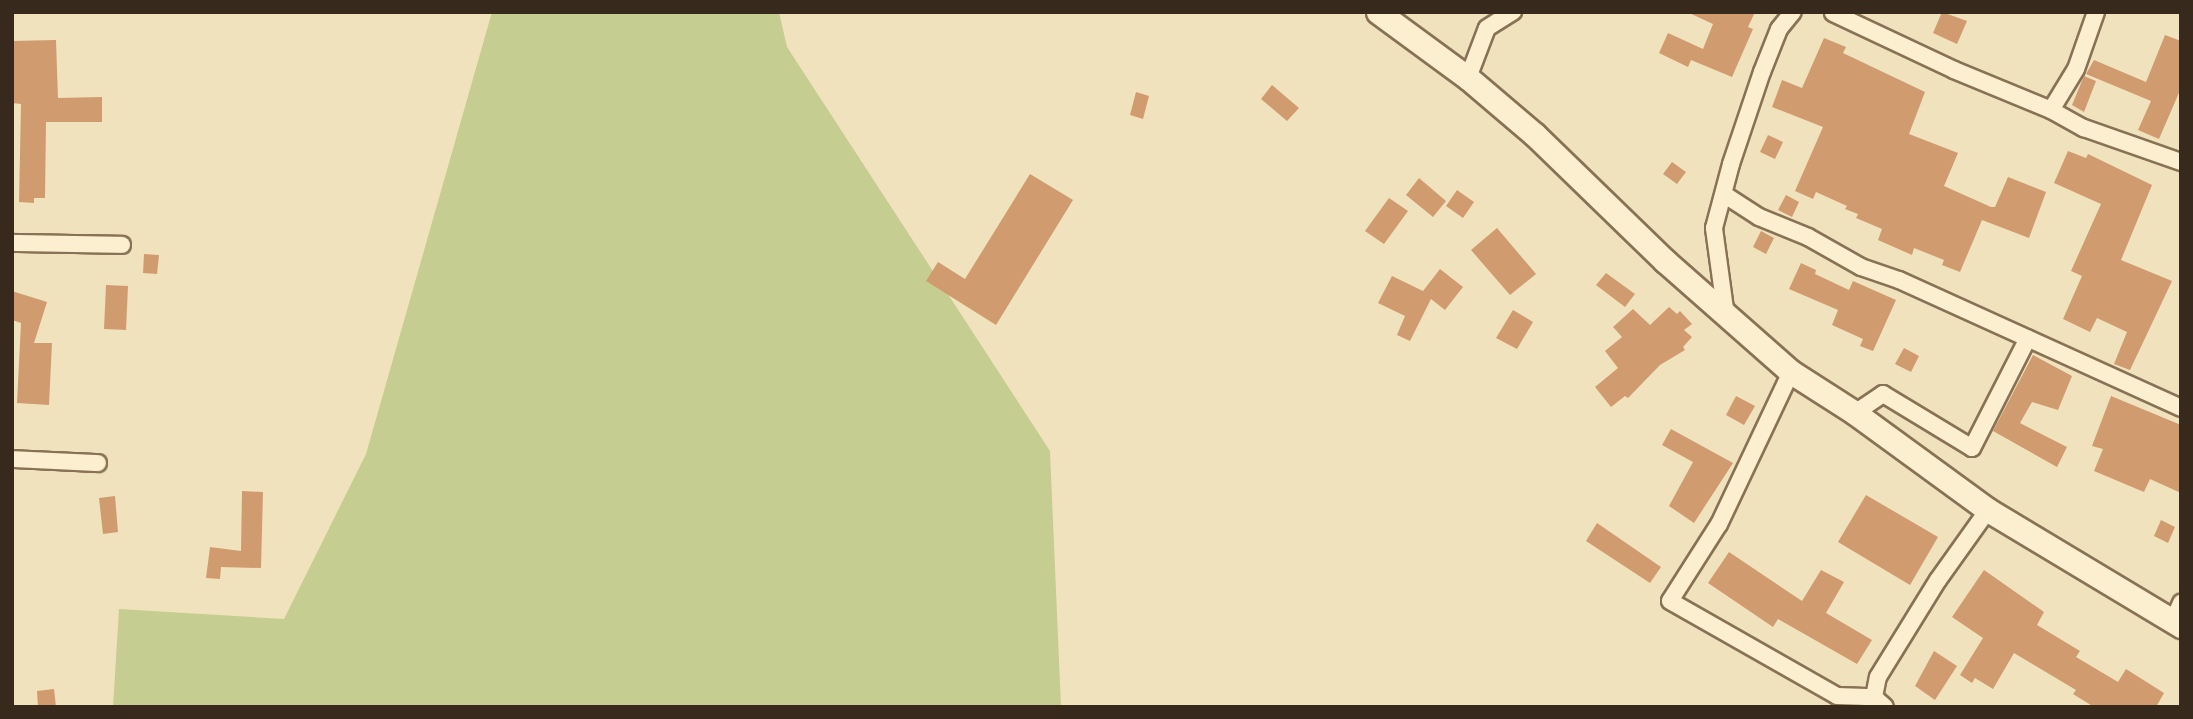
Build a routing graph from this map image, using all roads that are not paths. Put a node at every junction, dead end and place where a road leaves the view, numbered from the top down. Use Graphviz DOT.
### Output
graph roads {
  1 [pos="1378,12"];
  2 [pos="1513,12"];
  3 [pos="1793,12"];
  4 [pos="1832,12"];
  5 [pos="2096,12"];
  6 [pos="1468,78"];
  7 [pos="2051,110"];
  8 [pos="2181,162"];
  9 [pos="1725,195"];
  10 [pos="1744,207"];
  11 [pos="1717,220"];
  12 [pos="12,243"];
  13 [pos="122,244"];
  14 [pos="1726,316"];
  15 [pos="2028,338"];
  16 [pos="1791,372"];
  17 [pos="2181,408"];
  18 [pos="1855,413"];
  19 [pos="12,459"];
  20 [pos="98,463"];
  21 [pos="1988,510"];
  22 [pos="2178,617"];
  23 [pos="1879,702"];
  1 -- 6 [label="main road"];
  2 -- 6 [label="street"];
  3 -- 9 [label="street"];
  4 -- 7 [label="street"];
  5 -- 7 [label="street"];
  6 -- 14 [label="main road"];
  7 -- 8 [label="street"];
  9 -- 10 [label="street"];
  9 -- 11 [label="street"];
  10 -- 11 [label="street"];
  10 -- 15 [label="street"];
  11 -- 14 [label="street"];
  12 -- 13 [label="street"];
  14 -- 16 [label="main road"];
  15 -- 17 [label="street"];
  15 -- 18 [label="street"];
  16 -- 18 [label="main road"];
  16 -- 23 [label="street"];
  18 -- 21 [label="main road"];
  19 -- 20 [label="street"];
  21 -- 22 [label="main road"];
  21 -- 23 [label="street"];
}
